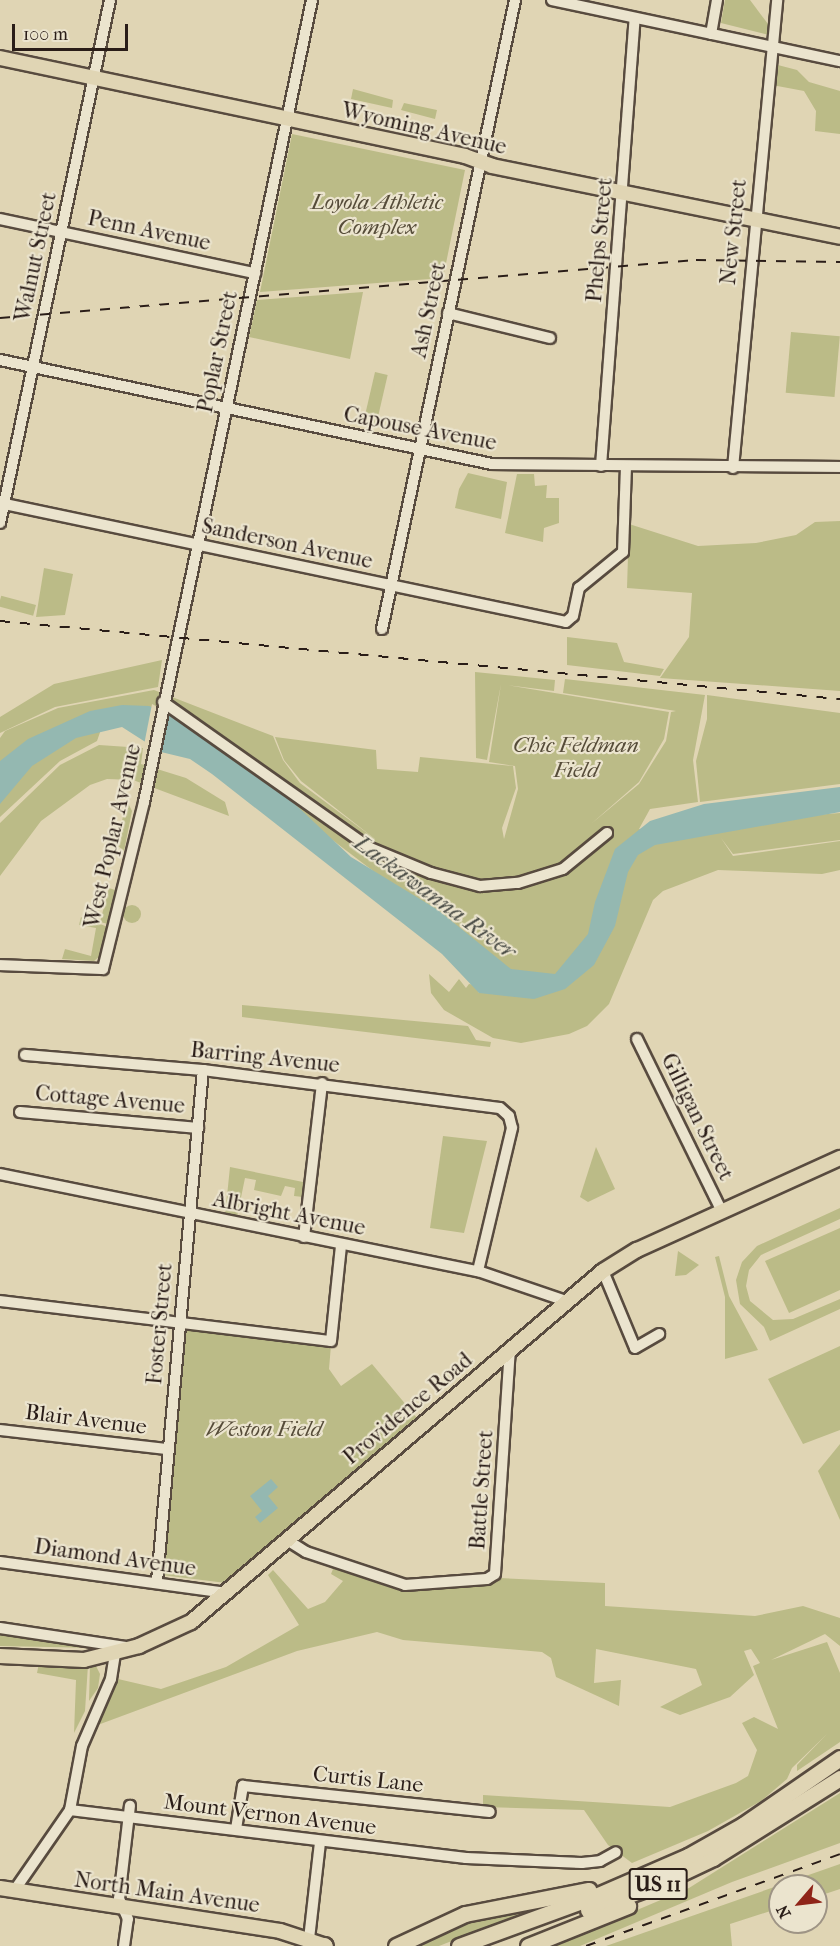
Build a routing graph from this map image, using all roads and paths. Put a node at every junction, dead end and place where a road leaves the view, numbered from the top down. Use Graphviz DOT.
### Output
graph roads {
  1 [pos="110,0"];
  2 [pos="312,0"];
  3 [pos="515,0"];
  4 [pos="552,0"];
  5 [pos="717,0"];
  6 [pos="777,0"];
  7 [pos="635,18"];
  8 [pos="711,34"];
  9 [pos="773,47"];
  10 [pos="0,58"];
  11 [pos="840,61"];
  12 [pos="94,81"];
  13 [pos="288,120"];
  14 [pos="481,162"];
  15 [pos="624,192"];
  16 [pos="0,219"];
  17 [pos="756,220"];
  18 [pos="61,232"];
  19 [pos="840,237"];
  20 [pos="255,273"];
  21 [pos="448,313"];
  22 [pos="550,338"];
  23 [pos="0,360"];
  24 [pos="32,368"];
  25 [pos="225,409"];
  26 [pos="420,449"];
  27 [pos="601,466"];
  28 [pos="626,466"];
  29 [pos="840,467"];
  30 [pos="733,468"];
  31 [pos="2,503"];
  32 [pos="0,523"];
  33 [pos="197,545"];
  34 [pos="391,585"];
  35 [pos="382,629"];
  36 [pos="162,707"];
  37 [pos="607,833"];
  38 [pos="0,965"];
  39 [pos="636,1039"];
  40 [pos="25,1055"];
  41 [pos="203,1070"];
  42 [pos="322,1083"];
  43 [pos="20,1112"];
  44 [pos="198,1128"];
  45 [pos="840,1158"];
  46 [pos="0,1174"];
  47 [pos="722,1212"];
  48 [pos="190,1214"];
  49 [pos="304,1237"];
  50 [pos="341,1246"];
  51 [pos="478,1271"];
  52 [pos="603,1271"];
  53 [pos="0,1301"];
  54 [pos="569,1302"];
  55 [pos="180,1322"];
  56 [pos="659,1334"];
  57 [pos="510,1350"];
  58 [pos="0,1430"];
  59 [pos="168,1449"];
  60 [pos="287,1539"];
  61 [pos="0,1562"];
  62 [pos="156,1581"];
  63 [pos="225,1593"];
  64 [pos="0,1628"];
  65 [pos="132,1648"];
  66 [pos="115,1654"];
  67 [pos="0,1656"];
  68 [pos="840,1758"];
  69 [pos="840,1778"];
  70 [pos="817,1793"];
  71 [pos="70,1810"];
  72 [pos="129,1811"];
  73 [pos="490,1812"];
  74 [pos="236,1829"];
  75 [pos="320,1842"];
  76 [pos="616,1852"];
  77 [pos="633,1881"];
  78 [pos="0,1887"];
  79 [pos="14,1891"];
  80 [pos="124,1908"];
  81 [pos="309,1939"];
  82 [pos="124,1946"];
  83 [pos="325,1946"];
  84 [pos="397,1946"];
  85 [pos="459,1946"];
  86 [pos="486,1946"];
  87 [pos="528,1946"];
  1 -- 12 [label="street, Walnut Street"];
  2 -- 13 [label="street, Poplar Street"];
  3 -- 14 [label="street, Ash Street"];
  4 -- 7 [label="street"];
  5 -- 8 [label="street"];
  6 -- 9 [label="street, New Street"];
  7 -- 8 [label="street"];
  7 -- 15 [label="street, Phelps Street"];
  8 -- 9 [label="street"];
  9 -- 11 [label="street"];
  9 -- 17 [label="street, New Street"];
  10 -- 12 [label="main road, Wyoming Avenue"];
  12 -- 13 [label="main road, Wyoming Avenue"];
  12 -- 18 [label="street, Walnut Street"];
  13 -- 14 [label="main road, Wyoming Avenue"];
  13 -- 20 [label="street, Poplar Street"];
  14 -- 15 [label="main road, Wyoming Avenue"];
  14 -- 21 [label="street, Ash Street"];
  15 -- 17 [label="main road, Wyoming Avenue"];
  15 -- 27 [label="street, Phelps Street"];
  16 -- 18 [label="street, Penn Avenue"];
  17 -- 19 [label="main road, Wyoming Avenue"];
  17 -- 30 [label="street, New Street"];
  18 -- 20 [label="street, Penn Avenue"];
  18 -- 24 [label="street, Walnut Street"];
  20 -- 25 [label="street, Poplar Street"];
  21 -- 22 [label="street"];
  21 -- 26 [label="street, Ash Street"];
  23 -- 24 [label="street, Capouse Avenue"];
  24 -- 25 [label="street, Capouse Avenue"];
  24 -- 31 [label="street, Walnut Street"];
  25 -- 26 [label="street, Capouse Avenue"];
  25 -- 33 [label="street, Poplar Street"];
  26 -- 27 [label="street, Capouse Avenue"];
  26 -- 34 [label="street, Ash Street"];
  27 -- 28 [label="street, Capouse Avenue"];
  28 -- 30 [label="street, Capouse Avenue"];
  28 -- 34 [label="street, Sanderson Avenue"];
  29 -- 30 [label="street, Capouse Avenue"];
  31 -- 32 [label="street, Walnut Street"];
  31 -- 33 [label="street, Sanderson Avenue"];
  33 -- 34 [label="street, Sanderson Avenue"];
  33 -- 36 [label="street, Poplar Street"];
  34 -- 35 [label="street, Ash Street"];
  36 -- 37 [label="street"];
  36 -- 38 [label="street, West Poplar Avenue"];
  39 -- 47 [label="street, Gilligan Street"];
  40 -- 41 [label="street, Barring Avenue"];
  41 -- 42 [label="street, Barring Avenue"];
  41 -- 44 [label="street, Foster Street"];
  42 -- 49 [label="street"];
  42 -- 51 [label="street, Barring Avenue"];
  43 -- 44 [label="street, Cottage Avenue"];
  44 -- 48 [label="street, Foster Street"];
  45 -- 47 [label="main road, Providence Road"];
  46 -- 48 [label="street, Albright Avenue"];
  47 -- 52 [label="main road, Providence Road"];
  48 -- 49 [label="street, Albright Avenue"];
  48 -- 55 [label="street, Foster Street"];
  49 -- 50 [label="street, Albright Avenue"];
  50 -- 51 [label="street, Albright Avenue"];
  50 -- 55 [label="street"];
  51 -- 54 [label="street, Albright Avenue"];
  52 -- 54 [label="main road, Providence Road"];
  52 -- 56 [label="street"];
  53 -- 55 [label="street"];
  54 -- 57 [label="main road, Providence Road"];
  55 -- 59 [label="street, Foster Street"];
  57 -- 60 [label="main road, Providence Road"];
  57 -- 60 [label="street, Battle Street"];
  58 -- 59 [label="street, Blair Avenue"];
  59 -- 62 [label="street, Foster Street"];
  60 -- 63 [label="main road, Providence Road"];
  61 -- 62 [label="street, Diamond Avenue"];
  62 -- 63 [label="street, Diamond Avenue"];
  63 -- 65 [label="main road, Providence Road"];
  64 -- 65 [label="street"];
  65 -- 66 [label="main road, Providence Road"];
  66 -- 67 [label="main road, Providence Road"];
  66 -- 71 [label="street"];
  68 -- 77 [label="highway, US 11"];
  69 -- 70 [label="highway, US 11"];
  70 -- 86 [label="highway, US 11"];
  70 -- 87 [label="highway"];
  71 -- 72 [label="street, Mount Vernon Avenue"];
  71 -- 79 [label="street"];
  72 -- 74 [label="street, Mount Vernon Avenue"];
  72 -- 80 [label="street"];
  73 -- 74 [label="street, Curtis Lane"];
  74 -- 75 [label="street, Mount Vernon Avenue"];
  75 -- 76 [label="street, Mount Vernon Avenue"];
  75 -- 81 [label="street"];
  77 -- 84 [label="highway"];
  77 -- 85 [label="highway, US 11"];
  78 -- 79 [label="main road, North Main Avenue"];
  79 -- 80 [label="main road, North Main Avenue"];
  80 -- 81 [label="main road, North Main Avenue"];
  80 -- 82 [label="street"];
  81 -- 83 [label="main road, North Main Avenue"];
}
